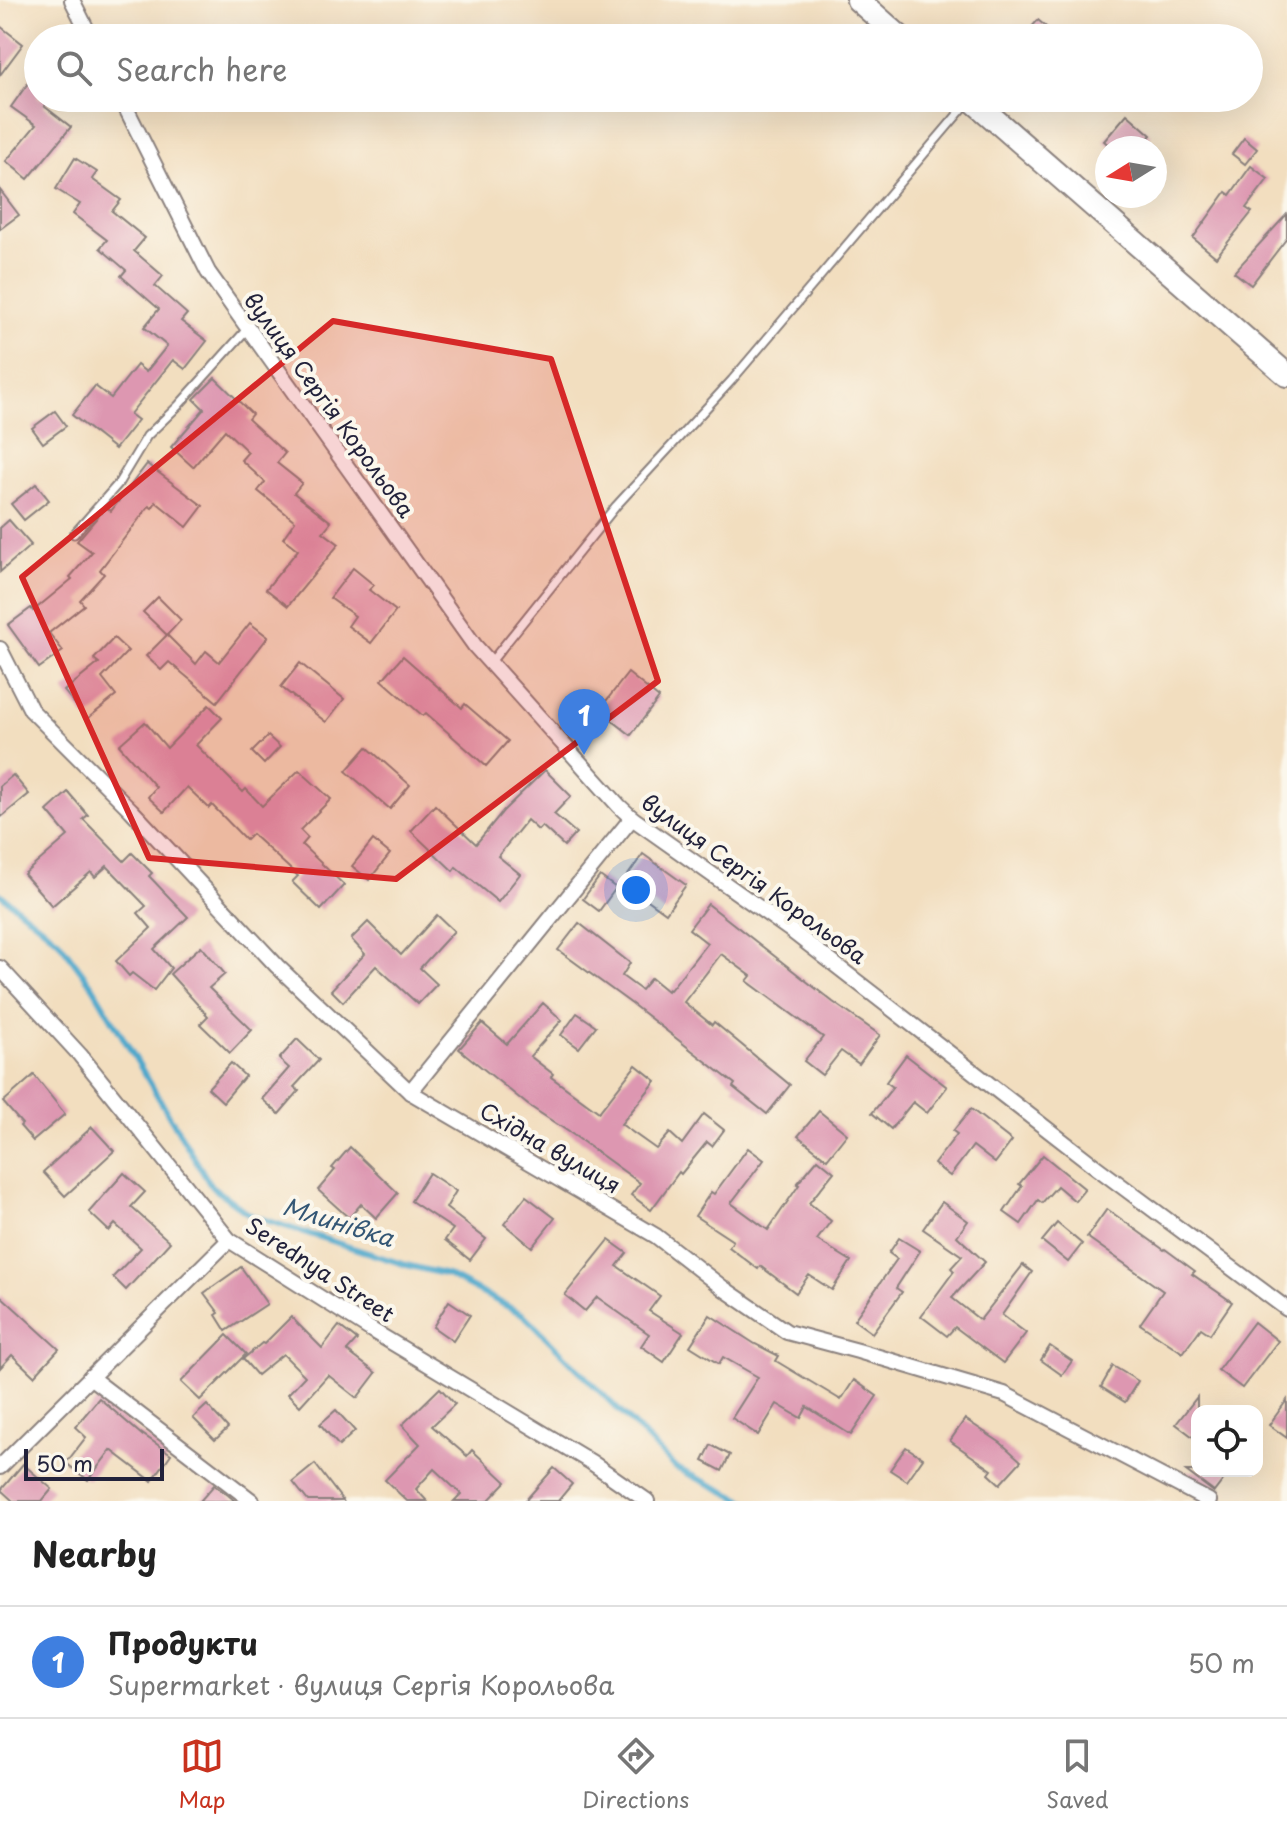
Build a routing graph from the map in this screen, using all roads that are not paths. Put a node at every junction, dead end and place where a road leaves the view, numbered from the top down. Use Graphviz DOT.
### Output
graph roads {
  1 [pos="72,0"];
  2 [pos="858,0"];
  3 [pos="84,24"];
  4 [pos="885,24"];
  5 [pos="128,112"];
  6 [pos="958,112"];
  7 [pos="986,112"];
  8 [pos="248,328"];
  9 [pos="1287,375"];
  10 [pos="74,534"];
  11 [pos="0,649"];
  12 [pos="490,663"];
  13 [pos="632,818"];
  14 [pos="0,968"];
  15 [pos="410,1092"];
  16 [pos="229,1240"];
  17 [pos="1287,1309"];
  18 [pos="90,1377"];
  19 [pos="0,1467"];
  20 [pos="252,1501"];
  21 [pos="647,1501"];
  22 [pos="1209,1501"];
  1 -- 3 [label="street"];
  2 -- 4 [label="main road"];
  5 -- 8 [label="street, вулиця Сергія Корольова"];
  6 -- 12 [label="lane"];
  7 -- 9 [label="main road"];
  8 -- 10 [label="lane"];
  8 -- 12 [label="street, вулиця Сергія Корольова"];
  11 -- 15 [label="street, Східна вулиця"];
  12 -- 13 [label="street, вулиця Сергія Корольова"];
  13 -- 15 [label="street"];
  13 -- 17 [label="street, вулиця Сергія Корольова"];
  14 -- 16 [label="street, Serednya Street"];
  15 -- 22 [label="street, Східна вулиця"];
  16 -- 18 [label="street"];
  16 -- 21 [label="street, Serednya Street"];
  18 -- 19 [label="street"];
  18 -- 20 [label="street"];
}
